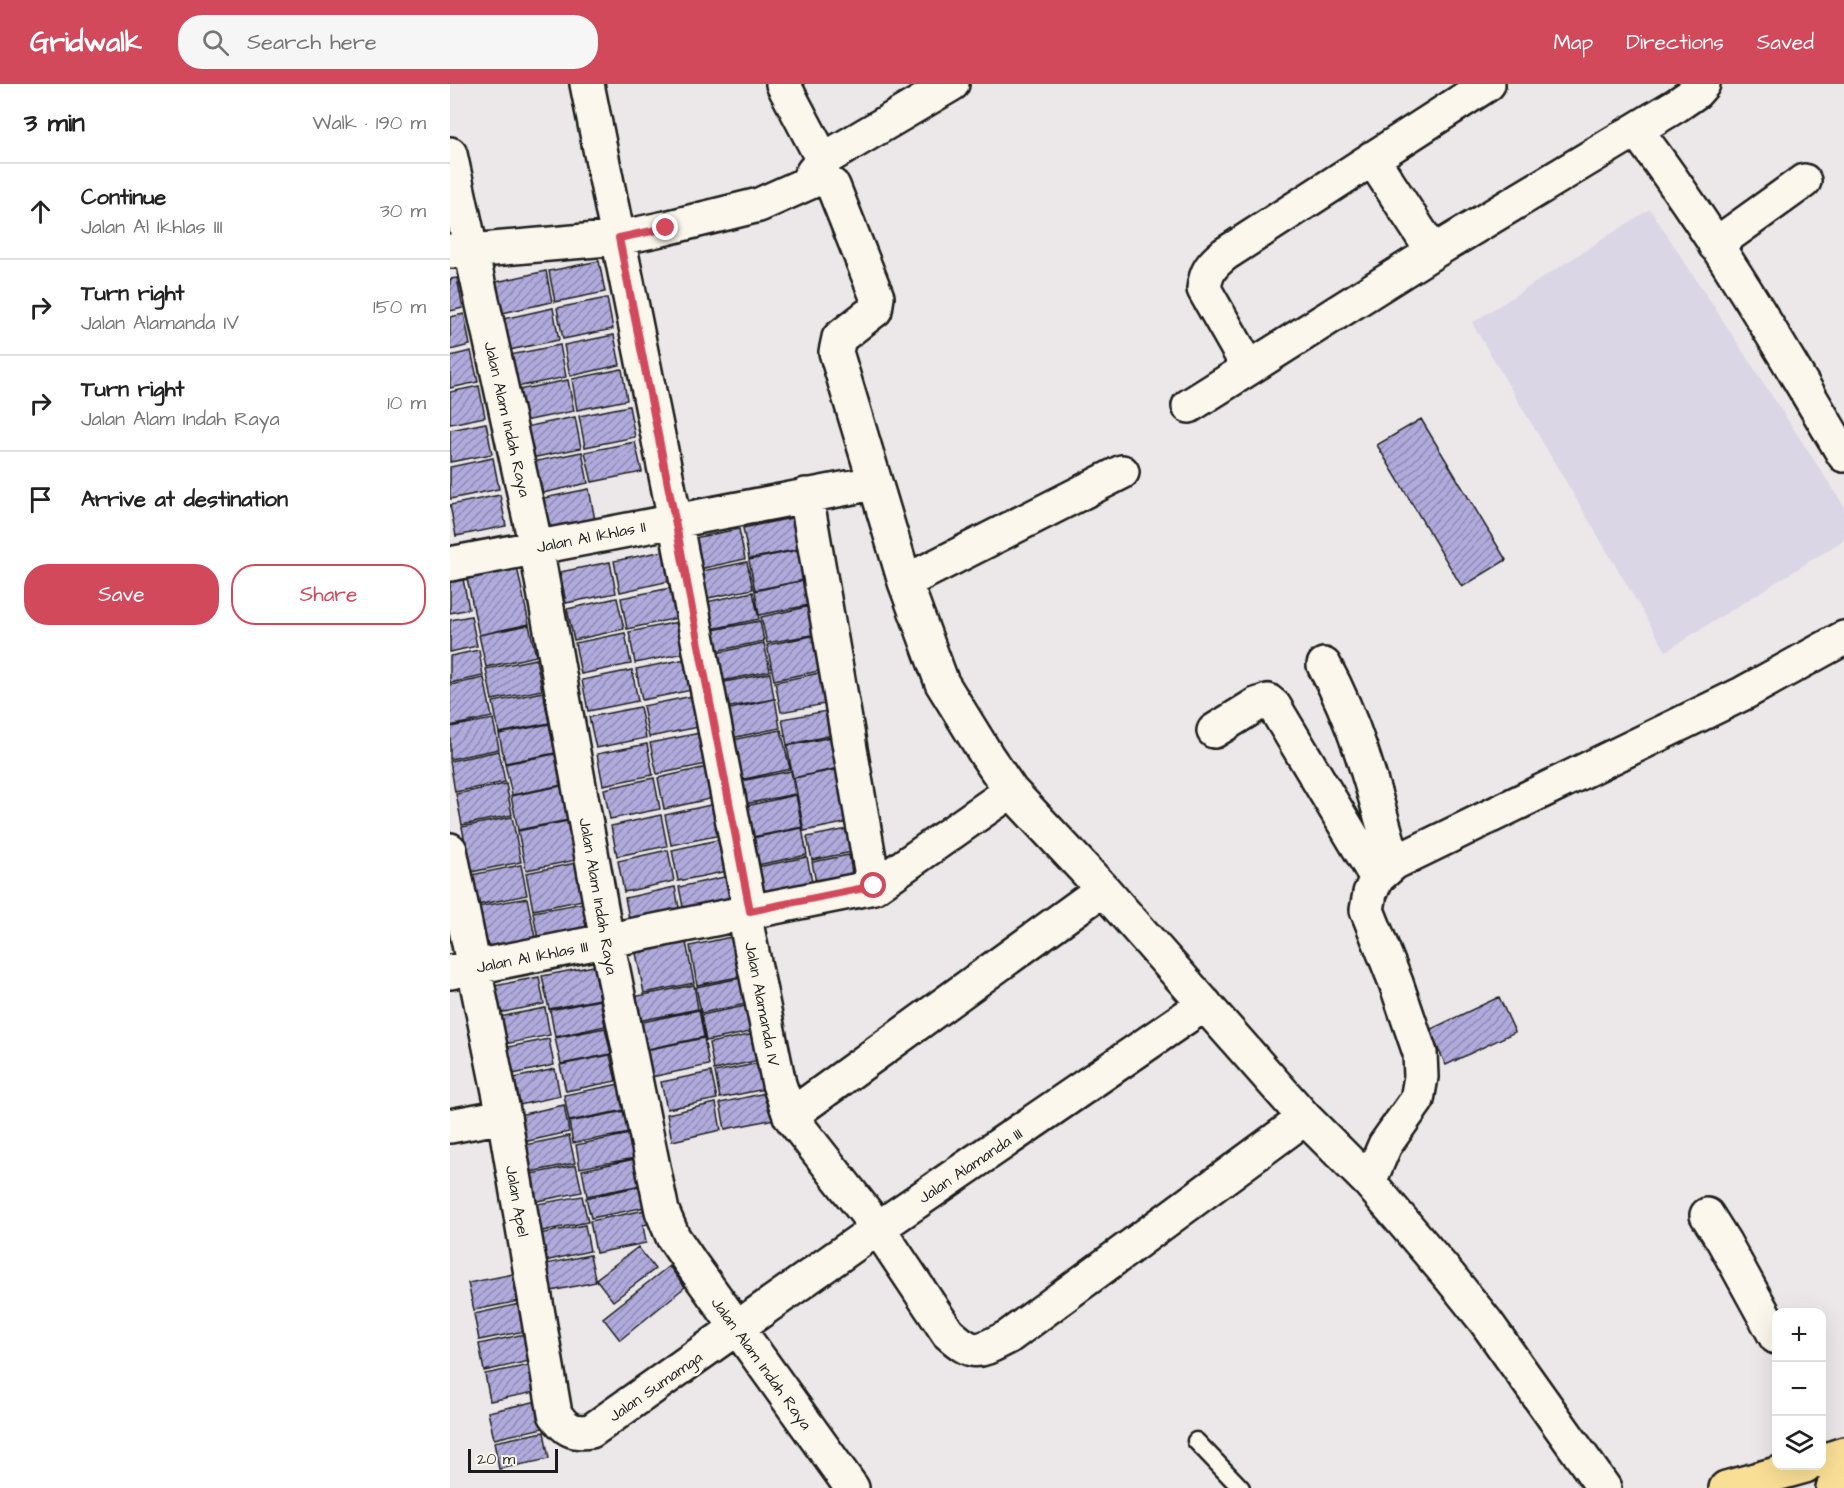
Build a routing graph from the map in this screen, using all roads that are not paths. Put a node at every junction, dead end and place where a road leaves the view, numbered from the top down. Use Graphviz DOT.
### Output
graph roads {
  1 [pos="587,84"];
  2 [pos="783,84"];
  3 [pos="952,84"];
  4 [pos="1488,84"];
  5 [pos="1703,84"];
  6 [pos="1636,130"];
  7 [pos="450,154"];
  8 [pos="1372,158"];
  9 [pos="818,174"];
  10 [pos="1804,181"];
  11 [pos="619,238"];
  12 [pos="1715,245"];
  13 [pos="460,251"];
  14 [pos="1433,252"];
  15 [pos="1249,368"];
  16 [pos="1189,406"];
  17 [pos="1844,455"];
  18 [pos="1122,471"];
  19 [pos="874,483"];
  20 [pos="806,495"];
  21 [pos="675,520"];
  22 [pos="536,547"];
  23 [pos="450,564"];
  24 [pos="905,582"];
  25 [pos="1844,638"];
  26 [pos="1324,665"];
  27 [pos="1214,731"];
  28 [pos="1011,791"];
  29 [pos="450,850"];
  30 [pos="1385,871"];
  31 [pos="874,886"];
  32 [pos="1103,889"];
  33 [pos="750,911"];
  34 [pos="607,941"];
  35 [pos="462,970"];
  36 [pos="1205,1004"];
  37 [pos="504,1116"];
  38 [pos="790,1116"];
  39 [pos="1305,1118"];
  40 [pos="450,1126"];
  41 [pos="1369,1182"];
  42 [pos="1707,1215"];
  43 [pos="878,1228"];
  44 [pos="738,1329"];
  45 [pos="1772,1330"];
  46 [pos="569,1431"];
  47 [pos="1196,1441"];
  48 [pos="1828,1465"];
  49 [pos="1748,1485"];
  50 [pos="852,1488"];
  51 [pos="1241,1488"];
  52 [pos="1604,1488"];
  1 -- 11 [label="street, Jalan Alamanda IV"];
  2 -- 9 [label="street"];
  3 -- 9 [label="street"];
  4 -- 8 [label="street"];
  5 -- 6 [label="street"];
  6 -- 12 [label="street"];
  6 -- 14 [label="street"];
  7 -- 13 [label="street, Jalan Alam Indah Raya"];
  8 -- 14 [label="street"];
  8 -- 15 [label="street"];
  9 -- 11 [label="street"];
  9 -- 19 [label="street"];
  10 -- 12 [label="street"];
  11 -- 13 [label="street"];
  11 -- 21 [label="street, Jalan Alamanda IV"];
  12 -- 17 [label="street"];
  13 -- 22 [label="street, Jalan Alam Indah Raya"];
  14 -- 15 [label="street"];
  15 -- 16 [label="street"];
  18 -- 24 [label="street"];
  19 -- 20 [label="street, Jalan Al Ikhlas II"];
  19 -- 24 [label="street"];
  20 -- 21 [label="street, Jalan Al Ikhlas II"];
  20 -- 31 [label="street"];
  21 -- 22 [label="street, Jalan Al Ikhlas II"];
  21 -- 33 [label="street, Jalan Alamanda IV"];
  22 -- 23 [label="street, Jalan Al Ikhlas II"];
  22 -- 34 [label="street, Jalan Alam Indah Raya"];
  24 -- 28 [label="street"];
  25 -- 30 [label="street"];
  26 -- 30 [label="street"];
  27 -- 30 [label="street"];
  28 -- 31 [label="street, Jalan Al Ikhlas III"];
  28 -- 32 [label="street"];
  29 -- 35 [label="street, Jalan Apel"];
  30 -- 41 [label="street"];
  31 -- 33 [label="street, Jalan Al Ikhlas III"];
  32 -- 36 [label="street"];
  32 -- 38 [label="street"];
  33 -- 34 [label="street, Jalan Al Ikhlas III"];
  33 -- 38 [label="street, Jalan Alamanda IV"];
  34 -- 35 [label="street, Jalan Al Ikhlas III"];
  34 -- 44 [label="street, Jalan Alam Indah Raya"];
  35 -- 37 [label="street, Jalan Apel"];
  36 -- 39 [label="street"];
  36 -- 43 [label="street, Jalan Alamanda III"];
  37 -- 40 [label="street"];
  37 -- 46 [label="street, Jalan Apel"];
  38 -- 43 [label="street, Jalan Alamanda IV"];
  39 -- 41 [label="street"];
  39 -- 43 [label="street, Jalan Alamanda IV"];
  41 -- 52 [label="street"];
  42 -- 45 [label="street"];
  43 -- 44 [label="street, Jalan Alamanda III"];
  44 -- 46 [label="street, Jalan Sumamga"];
  44 -- 50 [label="street, Jalan Alam Indah Raya"];
  47 -- 51 [label="lane"];
  48 -- 49 [label="main road"];
}
